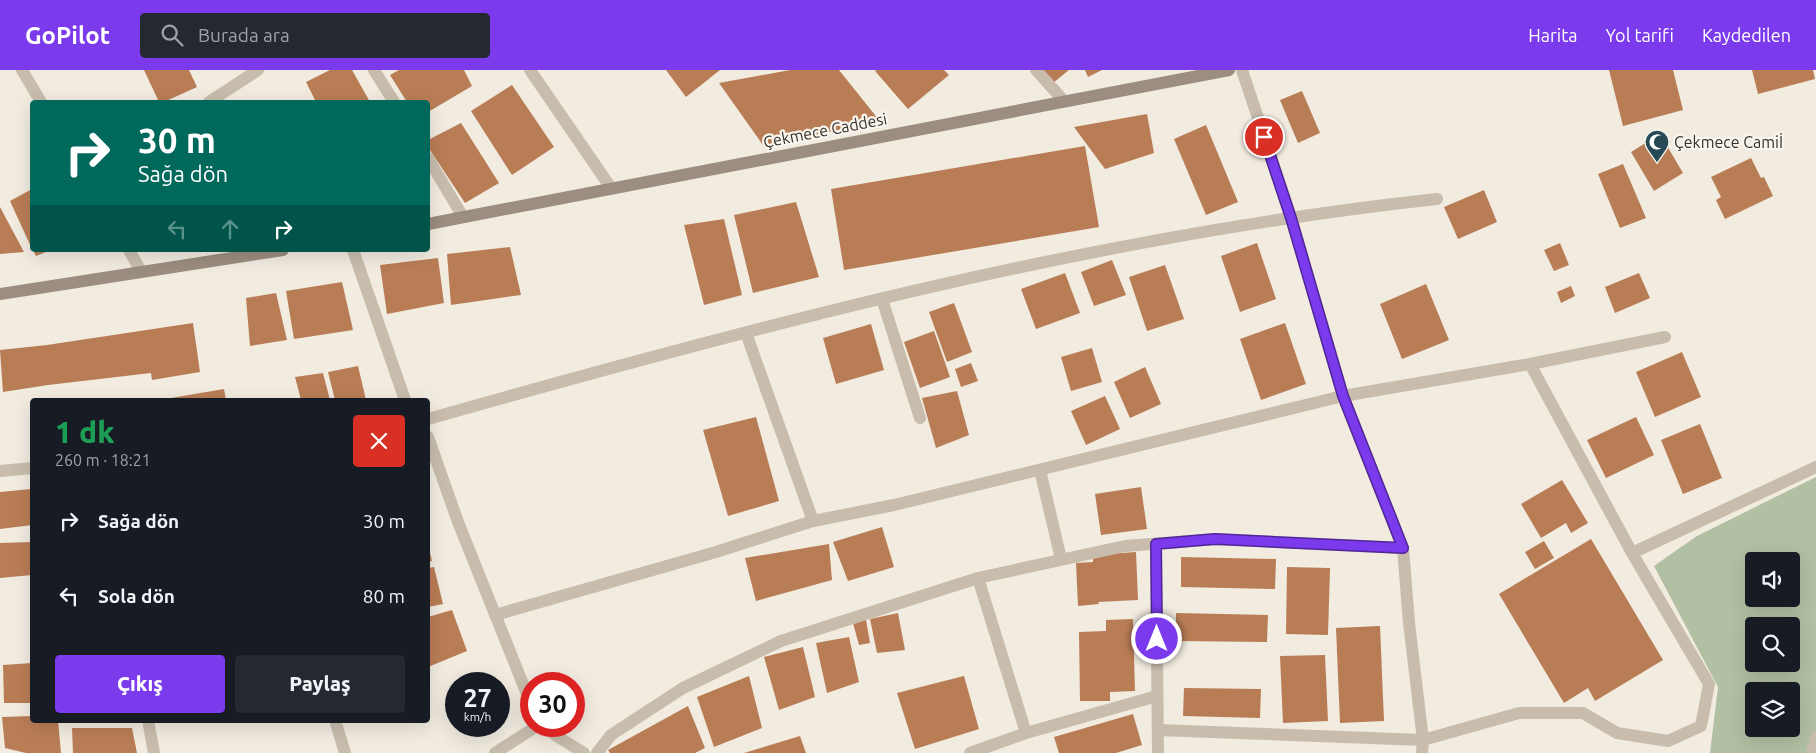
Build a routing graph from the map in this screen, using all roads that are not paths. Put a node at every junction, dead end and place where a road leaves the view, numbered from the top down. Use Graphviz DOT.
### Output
graph roads {
  1 [pos="22,70"];
  2 [pos="258,70"];
  3 [pos="374,70"];
  4 [pos="530,70"];
  5 [pos="1036,70"];
  6 [pos="1228,70"];
  7 [pos="1242,70"];
  8 [pos="40,100"];
  9 [pos="212,100"];
  10 [pos="393,100"];
  11 [pos="1064,102"];
  12 [pos="430,161"];
  13 [pos="611,188"];
  14 [pos="1437,199"];
  15 [pos="463,216"];
  16 [pos="1291,218"];
  17 [pos="430,224"];
  18 [pos="130,252"];
  19 [pos="269,252"];
  20 [pos="355,252"];
  21 [pos="141,271"];
  22 [pos="0,294"];
  23 [pos="882,299"];
  24 [pos="746,333"];
  25 [pos="1666,337"];
  26 [pos="1530,364"];
  27 [pos="1343,396"];
  28 [pos="404,398"];
  29 [pos="430,418"];
  30 [pos="920,418"];
  31 [pos="430,443"];
  32 [pos="1816,467"];
  33 [pos="30,468"];
  34 [pos="0,470"];
  35 [pos="1040,470"];
  36 [pos="812,521"];
  37 [pos="1156,544"];
  38 [pos="1403,548"];
  39 [pos="1632,553"];
  40 [pos="1061,559"];
  41 [pos="978,578"];
  42 [pos="495,615"];
  43 [pos="520,677"];
  44 [pos="1157,696"];
  45 [pos="149,723"];
  46 [pos="336,723"];
  47 [pos="1158,730"];
  48 [pos="1026,733"];
  49 [pos="520,737"];
  50 [pos="558,737"];
  51 [pos="1816,737"];
  52 [pos="1422,747"];
  53 [pos="154,753"];
  54 [pos="345,753"];
  55 [pos="494,753"];
  56 [pos="584,753"];
  57 [pos="597,753"];
  58 [pos="970,753"];
  59 [pos="1158,753"];
  60 [pos="1812,753"];
  1 -- 8 [label="street"];
  2 -- 9 [label="street"];
  3 -- 10 [label="street"];
  4 -- 13 [label="street"];
  5 -- 11 [label="street"];
  6 -- 11 [label="main road, Çekmece Caddesi"];
  7 -- 16 [label="street"];
  11 -- 13 [label="main road, Çekmece Caddesi"];
  12 -- 15 [label="street"];
  13 -- 15 [label="main road, Çekmece Caddesi"];
  14 -- 16 [label="street"];
  15 -- 17 [label="main road, Çekmece Caddesi"];
  16 -- 23 [label="street"];
  16 -- 27 [label="street"];
  18 -- 21 [label="street"];
  19 -- 21 [label="main road"];
  20 -- 28 [label="street"];
  21 -- 22 [label="main road"];
  23 -- 24 [label="street"];
  23 -- 30 [label="street"];
  24 -- 29 [label="street"];
  24 -- 36 [label="street"];
  25 -- 26 [label="street"];
  26 -- 27 [label="street"];
  26 -- 39 [label="street"];
  27 -- 35 [label="street"];
  27 -- 38 [label="street"];
  31 -- 42 [label="street"];
  32 -- 39 [label="street"];
  33 -- 34 [label="street"];
  35 -- 36 [label="street"];
  35 -- 40 [label="street"];
  36 -- 42 [label="street"];
  37 -- 38 [label="street"];
  37 -- 40 [label="street"];
  37 -- 44 [label="street"];
  38 -- 52 [label="street"];
  39 -- 52 [label="street"];
  40 -- 41 [label="street"];
  41 -- 48 [label="street"];
  41 -- 57 [label="street"];
  42 -- 43 [label="street"];
  44 -- 47 [label="street"];
  44 -- 48 [label="street"];
  45 -- 53 [label="street"];
  46 -- 54 [label="street"];
  47 -- 52 [label="street"];
  47 -- 59 [label="street"];
  48 -- 58 [label="street"];
  49 -- 55 [label="street"];
  50 -- 56 [label="street"];
  51 -- 60 [label="street"];
}
